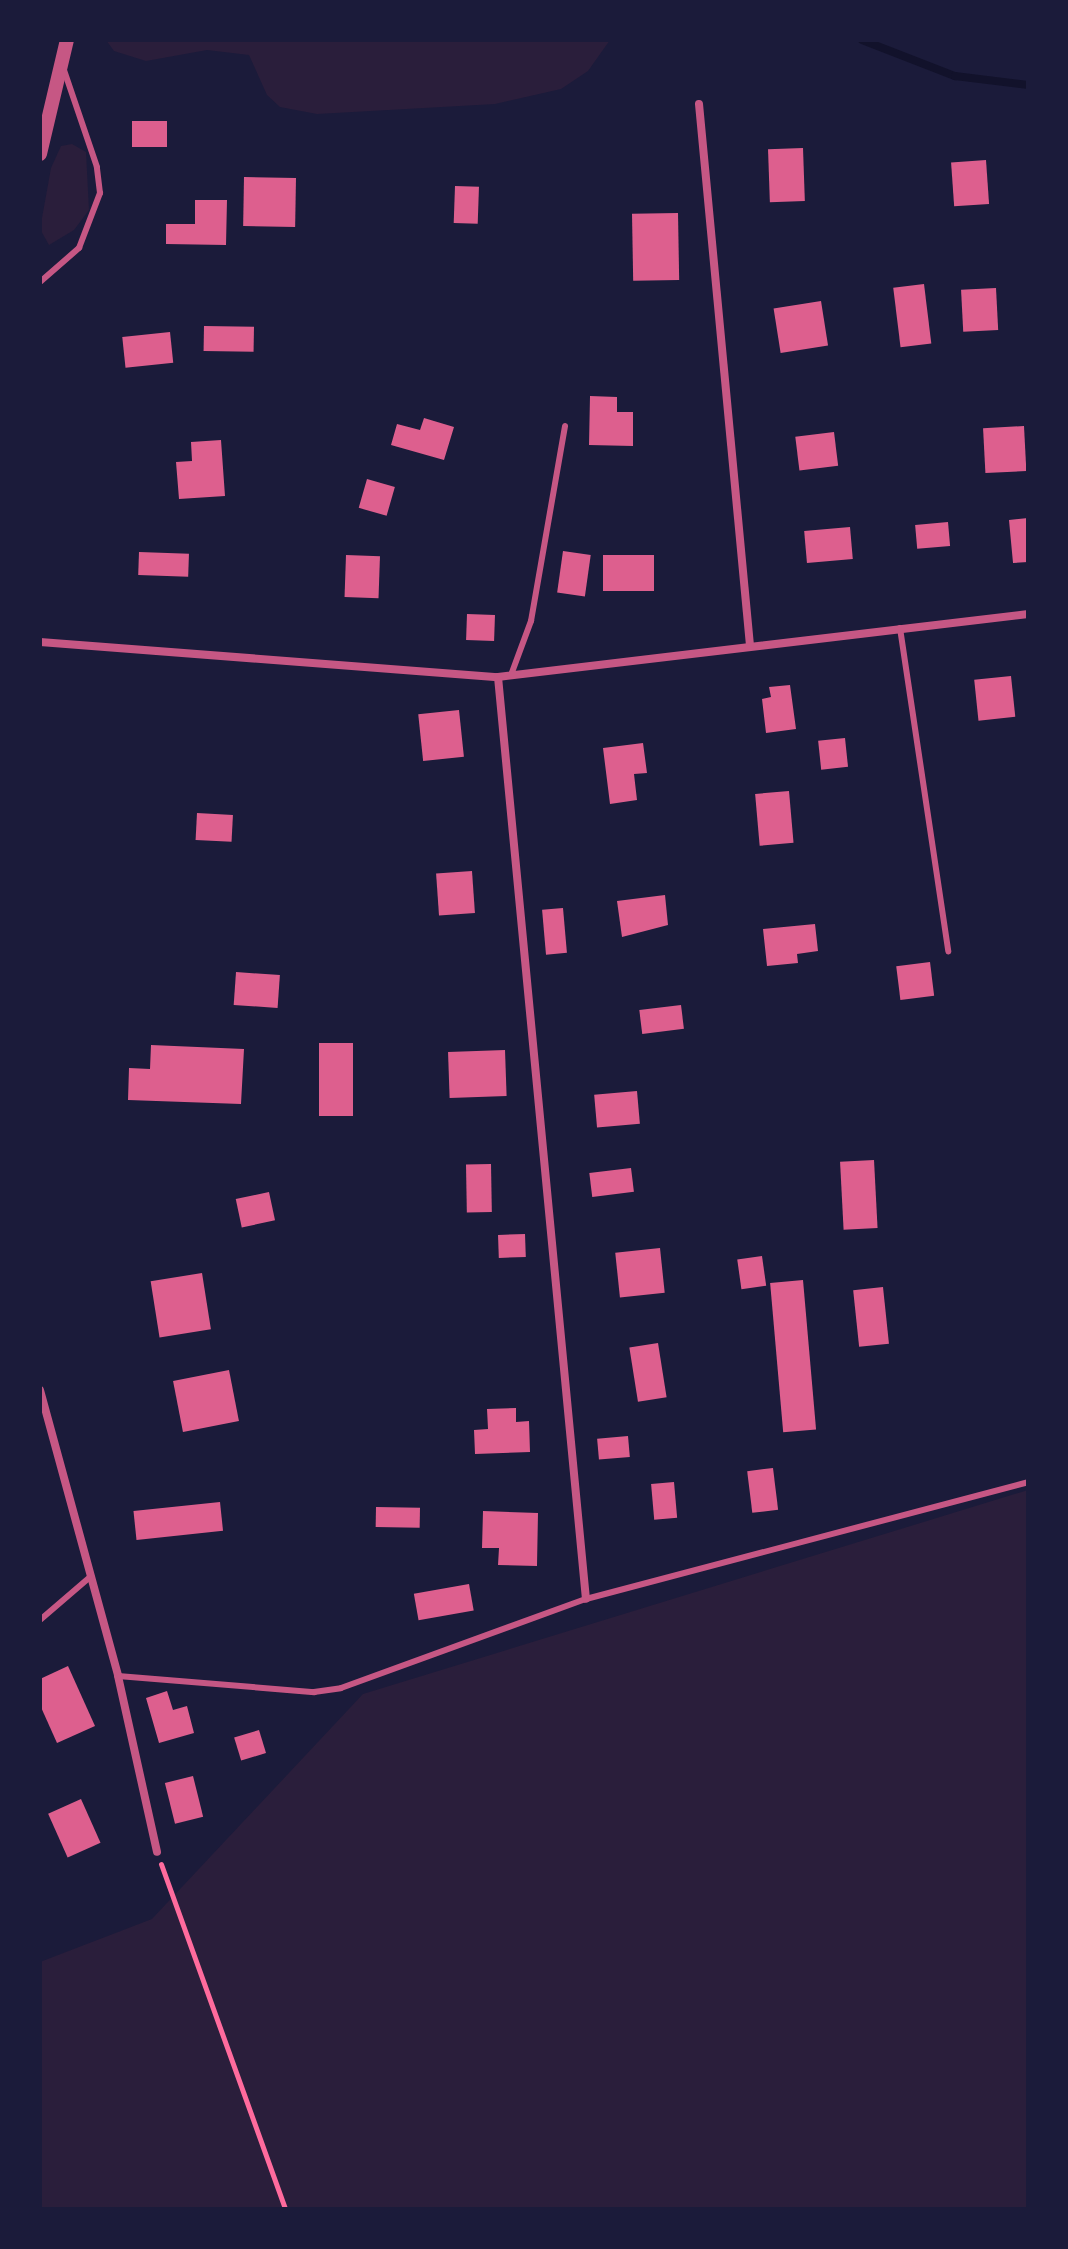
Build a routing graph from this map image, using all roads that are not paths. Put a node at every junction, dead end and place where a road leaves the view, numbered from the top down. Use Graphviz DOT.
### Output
graph roads {
  1 [pos="67,40"];
  2 [pos="62,63"];
  3 [pos="699,104"];
  4 [pos="40,154"];
  5 [pos="40,282"];
  6 [pos="565,426"];
  7 [pos="1028,614"];
  8 [pos="900,628"];
  9 [pos="40,642"];
  10 [pos="750,646"];
  11 [pos="510,676"];
  12 [pos="498,677"];
  13 [pos="948,951"];
  14 [pos="40,1390"];
  15 [pos="1028,1482"];
  16 [pos="90,1577"];
  17 [pos="586,1599"];
  18 [pos="40,1620"];
  19 [pos="118,1676"];
  20 [pos="157,1852"];
  1 -- 2 [label="street"];
  2 -- 4 [label="street"];
  2 -- 5 [label="lane"];
  3 -- 10 [label="street"];
  6 -- 11 [label="lane"];
  7 -- 8 [label="street"];
  8 -- 10 [label="street"];
  8 -- 13 [label="lane"];
  9 -- 12 [label="street"];
  10 -- 11 [label="street"];
  11 -- 12 [label="street"];
  12 -- 17 [label="street"];
  14 -- 16 [label="street"];
  15 -- 17 [label="lane"];
  16 -- 18 [label="lane"];
  16 -- 19 [label="street"];
  17 -- 19 [label="lane"];
  19 -- 20 [label="street"];
}
